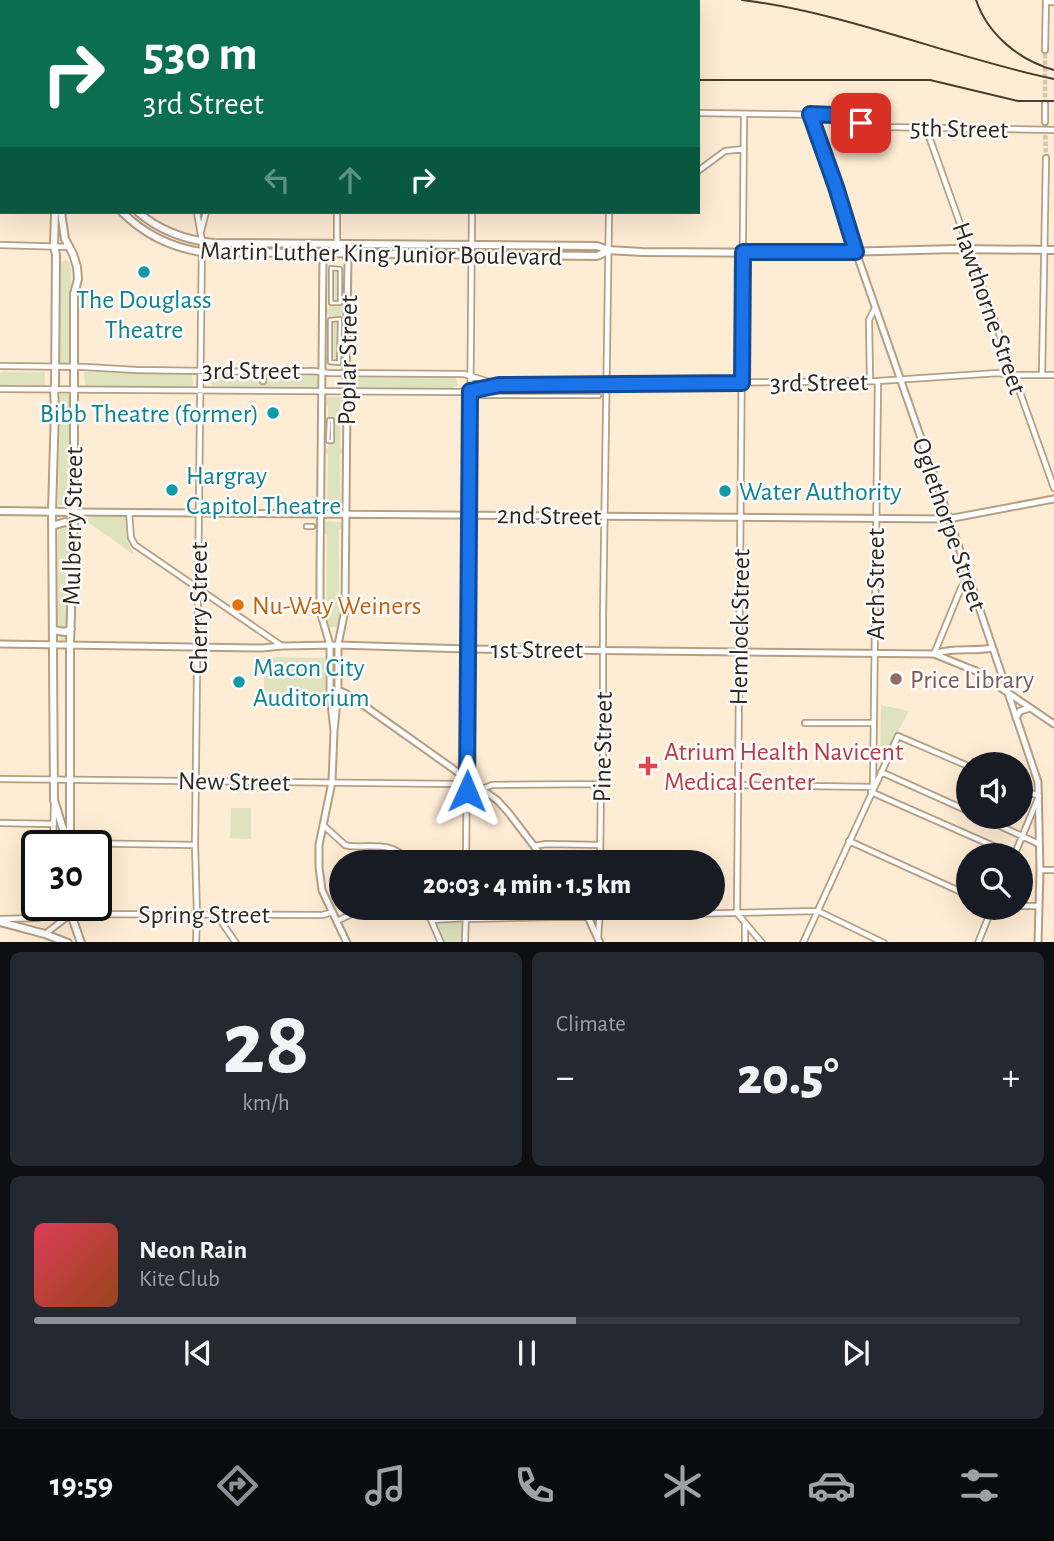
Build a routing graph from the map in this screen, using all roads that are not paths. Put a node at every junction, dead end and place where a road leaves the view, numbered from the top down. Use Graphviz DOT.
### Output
graph roads {
  1 [pos="1046,1"];
  2 [pos="1054,2"];
  3 [pos="1045,50"];
  4 [pos="1045,104"];
  5 [pos="700,113"];
  6 [pos="744,114"];
  7 [pos="810,114"];
  8 [pos="1045,122"];
  9 [pos="926,128"];
  10 [pos="1054,130"];
  11 [pos="744,149"];
  12 [pos="1046,158"];
  13 [pos="700,170"];
  14 [pos="54,214"];
  15 [pos="61,214"];
  16 [pos="124,214"];
  17 [pos="141,214"];
  18 [pos="197,214"];
  19 [pos="206,214"];
  20 [pos="337,214"];
  21 [pos="472,214"];
  22 [pos="609,214"];
  23 [pos="201,232"];
  24 [pos="202,241"];
  25 [pos="320,244"];
  26 [pos="337,244"];
  27 [pos="471,244"];
  28 [pos="0,245"];
  29 [pos="54,246"];
  30 [pos="69,247"];
  31 [pos="969,249"];
  32 [pos="608,250"];
  33 [pos="1044,250"];
  34 [pos="1054,250"];
  35 [pos="201,252"];
  36 [pos="743,252"];
  37 [pos="856,252"];
  38 [pos="327,254"];
  39 [pos="345,254"];
  40 [pos="472,256"];
  41 [pos="340,303"];
  42 [pos="876,307"];
  43 [pos="330,320"];
  44 [pos="0,366"];
  45 [pos="54,367"];
  46 [pos="74,367"];
  47 [pos="200,370"];
  48 [pos="323,372"];
  49 [pos="346,372"];
  50 [pos="1013,375"];
  51 [pos="1042,375"];
  52 [pos="1054,375"];
  53 [pos="470,376"];
  54 [pos="900,380"];
  55 [pos="877,381"];
  56 [pos="870,382"];
  57 [pos="606,383"];
  58 [pos="742,383"];
  59 [pos="499,385"];
  60 [pos="0,389"];
  61 [pos="54,389"];
  62 [pos="74,390"];
  63 [pos="200,391"];
  64 [pos="323,391"];
  65 [pos="346,391"];
  66 [pos="470,391"];
  67 [pos="474,396"];
  68 [pos="599,396"];
  69 [pos="332,420"];
  70 [pos="1054,488"];
  71 [pos="1054,499"];
  72 [pos="0,511"];
  73 [pos="52,511"];
  74 [pos="74,512"];
  75 [pos="129,512"];
  76 [pos="200,512"];
  77 [pos="469,514"];
  78 [pos="321,515"];
  79 [pos="346,515"];
  80 [pos="605,516"];
  81 [pos="741,517"];
  82 [pos="876,519"];
  83 [pos="948,519"];
  84 [pos="74,525"];
  85 [pos="52,526"];
  86 [pos="968,577"];
  87 [pos="198,589"];
  88 [pos="71,629"];
  89 [pos="53,630"];
  90 [pos="0,644"];
  91 [pos="53,645"];
  92 [pos="70,645"];
  93 [pos="330,645"];
  94 [pos="338,645"];
  95 [pos="198,646"];
  96 [pos="282,646"];
  97 [pos="468,649"];
  98 [pos="992,649"];
  99 [pos="604,650"];
  100 [pos="739,651"];
  101 [pos="875,652"];
  102 [pos="934,654"];
  103 [pos="330,689"];
  104 [pos="338,691"];
  105 [pos="1006,691"];
  106 [pos="1030,708"];
  107 [pos="1016,718"];
  108 [pos="805,723"];
  109 [pos="874,723"];
  110 [pos="1054,724"];
  111 [pos="334,731"];
  112 [pos="53,757"];
  113 [pos="70,757"];
  114 [pos="956,761"];
  115 [pos="881,772"];
  116 [pos="0,779"];
  117 [pos="54,779"];
  118 [pos="70,779"];
  119 [pos="467,779"];
  120 [pos="196,780"];
  121 [pos="332,782"];
  122 [pos="601,784"];
  123 [pos="738,785"];
  124 [pos="482,789"];
  125 [pos="872,789"];
  126 [pos="1033,794"];
  127 [pos="1039,796"];
  128 [pos="54,800"];
  129 [pos="956,806"];
  130 [pos="0,823"];
  131 [pos="54,824"];
  132 [pos="323,825"];
  133 [pos="1007,829"];
  134 [pos="54,830"];
  135 [pos="64,830"];
  136 [pos="70,830"];
  137 [pos="1022,836"];
  138 [pos="849,841"];
  139 [pos="986,843"];
  140 [pos="1019,843"];
  141 [pos="112,844"];
  142 [pos="1039,844"];
  143 [pos="195,845"];
  144 [pos="600,845"];
  145 [pos="534,846"];
  146 [pos="397,850"];
  147 [pos="466,850"];
  148 [pos="537,850"];
  149 [pos="600,850"];
  150 [pos="1040,870"];
  151 [pos="1054,870"];
  152 [pos="956,890"];
  153 [pos="329,904"];
  154 [pos="1033,906"];
  155 [pos="1039,906"];
  156 [pos="818,911"];
  157 [pos="329,913"];
  158 [pos="725,913"];
  159 [pos="737,913"];
  160 [pos="112,914"];
  161 [pos="197,914"];
  162 [pos="215,914"];
  163 [pos="21,920"];
  164 [pos="448,920"];
  165 [pos="466,920"];
  166 [pos="590,920"];
  167 [pos="600,920"];
  168 [pos="987,920"];
  169 [pos="62,921"];
  170 [pos="73,921"];
  171 [pos="337,921"];
  172 [pos="431,921"];
  173 [pos="745,922"];
  174 [pos="0,923"];
  175 [pos="45,934"];
  176 [pos="65,942"];
  177 [pos="81,942"];
  178 [pos="196,942"];
  179 [pos="235,942"];
  180 [pos="347,942"];
  181 [pos="441,942"];
  182 [pos="466,942"];
  183 [pos="599,942"];
  184 [pos="745,942"];
  185 [pos="761,942"];
  186 [pos="803,942"];
  187 [pos="882,942"];
  188 [pos="978,942"];
  189 [pos="1038,942"];
  1 -- 2 [label="street"];
  1 -- 3 [label="street"];
  4 -- 8 [label="street"];
  5 -- 6 [label="street, 5th Street"];
  6 -- 7 [label="street, 5th Street"];
  6 -- 11 [label="street, Hemlock Street"];
  7 -- 9 [label="street, 5th Street"];
  7 -- 37 [label="street, Oglethorpe Street"];
  9 -- 10 [label="street, 5th Street"];
  9 -- 31 [label="street, Hawthorne Street"];
  11 -- 13 [label="street"];
  11 -- 36 [label="street, Hemlock Street"];
  12 -- 33 [label="street"];
  14 -- 29 [label="main road, Mulberry Street"];
  15 -- 30 [label="main road, Mulberry Street"];
  16 -- 35 [label="main road, Martin Luther King Junior Boulevard"];
  17 -- 24 [label="main road, Martin Luther King Junior Boulevard"];
  18 -- 23 [label="street, Cherry Street"];
  19 -- 23 [label="street, Cherry Street"];
  20 -- 26 [label="street"];
  21 -- 27 [label="street"];
  22 -- 32 [label="street, Pine Street"];
  23 -- 24 [label="street, Cherry Street"];
  24 -- 25 [label="main road, Martin Luther King Junior Boulevard"];
  24 -- 35 [label="street, Cherry Street"];
  25 -- 26 [label="main road, Martin Luther King Junior Boulevard"];
  25 -- 38 [label="street"];
  26 -- 27 [label="main road, Martin Luther King Junior Boulevard"];
  26 -- 38 [label="street"];
  26 -- 39 [label="street"];
  27 -- 32 [label="main road, Martin Luther King Junior Boulevard"];
  27 -- 40 [label="street"];
  28 -- 29 [label="street"];
  29 -- 30 [label="street"];
  29 -- 45 [label="main road, Mulberry Street"];
  30 -- 46 [label="main road, Mulberry Street"];
  31 -- 33 [label="main road, Martin Luther King Junior Boulevard"];
  31 -- 37 [label="main road, Martin Luther King Junior Boulevard"];
  31 -- 50 [label="street, Hawthorne Street"];
  32 -- 36 [label="main road, Martin Luther King Junior Boulevard"];
  32 -- 40 [label="main road, Martin Luther King Junior Boulevard"];
  32 -- 57 [label="street, Pine Street"];
  33 -- 34 [label="main road, Martin Luther King Junior Boulevard"];
  33 -- 51 [label="street"];
  35 -- 38 [label="main road, Martin Luther King Junior Boulevard"];
  35 -- 47 [label="street, Cherry Street"];
  36 -- 37 [label="main road, Martin Luther King Junior Boulevard"];
  36 -- 58 [label="street, Hemlock Street"];
  37 -- 42 [label="street, Oglethorpe Street"];
  38 -- 39 [label="main road, Martin Luther King Junior Boulevard"];
  38 -- 48 [label="street, Poplar Street"];
  39 -- 40 [label="main road, Martin Luther King Junior Boulevard"];
  39 -- 49 [label="street, Poplar Street"];
  40 -- 53 [label="street"];
  41 -- 41 [label="street"];
  42 -- 54 [label="street, Oglethorpe Street"];
  42 -- 56 [label="street"];
  43 -- 43 [label="street"];
  44 -- 45 [label="street, 3rd Street"];
  45 -- 46 [label="street, 3rd Street"];
  45 -- 61 [label="main road, Mulberry Street"];
  46 -- 47 [label="street, 3rd Street"];
  46 -- 62 [label="main road, Mulberry Street"];
  47 -- 48 [label="street, 3rd Street"];
  47 -- 63 [label="street, Cherry Street"];
  48 -- 49 [label="street, 3rd Street"];
  48 -- 64 [label="street, Poplar Street"];
  49 -- 53 [label="street, 3rd Street"];
  49 -- 65 [label="street, Poplar Street"];
  50 -- 51 [label="street, 3rd Street"];
  50 -- 54 [label="street, 3rd Street"];
  50 -- 70 [label="street, Hawthorne Street"];
  51 -- 52 [label="street, 3rd Street"];
  53 -- 59 [label="street, 3rd Street"];
  53 -- 66 [label="street"];
  54 -- 55 [label="street, 3rd Street"];
  54 -- 83 [label="street, Oglethorpe Street"];
  55 -- 56 [label="street, 3rd Street"];
  55 -- 82 [label="street, Arch Street"];
  56 -- 58 [label="street, 3rd Street"];
  57 -- 58 [label="street, 3rd Street"];
  57 -- 59 [label="street, 3rd Street"];
  57 -- 80 [label="street, Pine Street"];
  58 -- 81 [label="street, Hemlock Street"];
  59 -- 66 [label="street, 3rd Street"];
  60 -- 61 [label="street, 3rd Street"];
  61 -- 62 [label="street, 3rd Street"];
  61 -- 73 [label="main road, Mulberry Street"];
  62 -- 63 [label="street, 3rd Street"];
  62 -- 74 [label="main road, Mulberry Street"];
  63 -- 64 [label="street, 3rd Street"];
  63 -- 76 [label="street, Cherry Street"];
  64 -- 65 [label="street, 3rd Street"];
  64 -- 78 [label="street, Poplar Street"];
  65 -- 66 [label="street, 3rd Street"];
  65 -- 79 [label="street, Poplar Street"];
  66 -- 77 [label="street"];
  67 -- 68 [label="street"];
  69 -- 69 [label="street"];
  71 -- 83 [label="street, 2nd Street"];
  72 -- 73 [label="main road, 2nd Street"];
  73 -- 74 [label="main road, 2nd Street"];
  73 -- 85 [label="main road, Mulberry Street"];
  74 -- 75 [label="street, 2nd Street"];
  74 -- 84 [label="main road, Mulberry Street"];
  75 -- 76 [label="street, 2nd Street"];
  75 -- 87 [label="street"];
  76 -- 78 [label="street, 2nd Street"];
  76 -- 87 [label="street, Cherry Street"];
  77 -- 79 [label="street, 2nd Street"];
  77 -- 80 [label="street, 2nd Street"];
  77 -- 97 [label="street"];
  78 -- 79 [label="street, 2nd Street"];
  78 -- 93 [label="street, Poplar Street"];
  79 -- 94 [label="street, Poplar Street"];
  80 -- 81 [label="street, 2nd Street"];
  80 -- 99 [label="street, Pine Street"];
  81 -- 82 [label="street, 2nd Street"];
  81 -- 100 [label="street, Hemlock Street"];
  82 -- 83 [label="street, 2nd Street"];
  82 -- 101 [label="street, Arch Street"];
  83 -- 86 [label="street, Oglethorpe Street"];
  84 -- 85 [label="main road"];
  84 -- 88 [label="main road, Mulberry Street"];
  85 -- 89 [label="main road, Mulberry Street"];
  86 -- 98 [label="street, Oglethorpe Street"];
  86 -- 102 [label="street"];
  87 -- 95 [label="street, Cherry Street"];
  87 -- 96 [label="street"];
  88 -- 89 [label="main road"];
  88 -- 92 [label="main road, Mulberry Street"];
  89 -- 91 [label="main road, Mulberry Street"];
  90 -- 91 [label="street, 1st Street"];
  91 -- 92 [label="street, 1st Street"];
  91 -- 112 [label="main road, Mulberry Street"];
  92 -- 95 [label="street, 1st Street"];
  92 -- 113 [label="main road, Mulberry Street"];
  93 -- 94 [label="street, 1st Street"];
  93 -- 96 [label="street, 1st Street"];
  93 -- 103 [label="street, Poplar Street"];
  94 -- 97 [label="street, 1st Street"];
  94 -- 104 [label="street, Poplar Street"];
  95 -- 96 [label="street, 1st Street"];
  95 -- 120 [label="street, Cherry Street"];
  97 -- 99 [label="street, 1st Street"];
  97 -- 119 [label="street"];
  98 -- 102 [label="street"];
  98 -- 105 [label="street, Oglethorpe Street"];
  99 -- 100 [label="street, 1st Street"];
  99 -- 122 [label="street, Pine Street"];
  100 -- 101 [label="street, 1st Street"];
  100 -- 123 [label="street, Hemlock Street"];
  101 -- 102 [label="street, 1st Street"];
  101 -- 109 [label="street, Arch Street"];
  102 -- 105 [label="street, 1st Street"];
  103 -- 104 [label="street"];
  103 -- 111 [label="street, Poplar Street"];
  104 -- 111 [label="street, Poplar Street"];
  104 -- 119 [label="street"];
  105 -- 106 [label="street, 1st Street"];
  105 -- 107 [label="street, Oglethorpe Street"];
  106 -- 107 [label="street"];
  106 -- 110 [label="street, 1st Street"];
  107 -- 127 [label="street, Oglethorpe Street"];
  108 -- 109 [label="street"];
  109 -- 125 [label="street, Arch Street"];
  111 -- 121 [label="street, Poplar Street"];
  112 -- 113 [label="main road"];
  112 -- 117 [label="main road, Mulberry Street"];
  113 -- 118 [label="main road, Mulberry Street"];
  114 -- 115 [label="street"];
  115 -- 125 [label="street"];
  115 -- 129 [label="street"];
  116 -- 117 [label="street, New Street"];
  117 -- 118 [label="street, New Street"];
  117 -- 128 [label="main road, Mulberry Street"];
  118 -- 120 [label="street, New Street"];
  118 -- 136 [label="main road, Mulberry Street"];
  119 -- 121 [label="street, New Street"];
  119 -- 124 [label="street"];
  119 -- 147 [label="street"];
  120 -- 121 [label="street, New Street"];
  120 -- 143 [label="street, Cherry Street"];
  121 -- 132 [label="street, Poplar Street"];
  122 -- 124 [label="street"];
  122 -- 144 [label="street, Pine Street"];
  123 -- 125 [label="street"];
  123 -- 159 [label="street, Hemlock Street"];
  124 -- 145 [label="street"];
  125 -- 138 [label="street"];
  125 -- 139 [label="street"];
  126 -- 127 [label="street"];
  127 -- 137 [label="street"];
  127 -- 142 [label="street, Oglethorpe Street"];
  128 -- 131 [label="street, Mulberry Street"];
  128 -- 135 [label="main road, Mulberry Street"];
  130 -- 131 [label="street"];
  131 -- 134 [label="street, Mulberry Street"];
  132 -- 146 [label="street"];
  132 -- 153 [label="street, Poplar Street"];
  133 -- 137 [label="street"];
  137 -- 140 [label="street"];
  137 -- 142 [label="street"];
  138 -- 152 [label="street"];
  138 -- 156 [label="street"];
  141 -- 143 [label="street"];
  142 -- 150 [label="street, Oglethorpe Street"];
  143 -- 161 [label="street, Cherry Street"];
  144 -- 145 [label="street"];
  144 -- 149 [label="street, Pine Street"];
  145 -- 148 [label="street"];
  150 -- 151 [label="street"];
  150 -- 155 [label="street, Oglethorpe Street"];
  154 -- 155 [label="street"];
  155 -- 189 [label="street, Oglethorpe Street"];
  156 -- 159 [label="street"];
  156 -- 186 [label="street"];
  156 -- 187 [label="street"];
  157 -- 162 [label="street, Spring Street"];
  158 -- 159 [label="street"];
  159 -- 173 [label="street"];
  160 -- 161 [label="street, Spring Street"];
  161 -- 162 [label="street, Spring Street"];
  161 -- 178 [label="street, Cherry Street"];
  162 -- 179 [label="street"];
  163 -- 174 [label="street"];
  164 -- 172 [label="street"];
  165 -- 182 [label="street"];
  166 -- 183 [label="street"];
  167 -- 183 [label="street"];
  168 -- 188 [label="street"];
  169 -- 175 [label="street"];
  170 -- 177 [label="main road"];
  171 -- 180 [label="street, Poplar Street"];
  172 -- 181 [label="street"];
  173 -- 184 [label="street"];
  173 -- 185 [label="street"];
  174 -- 175 [label="main road"];
  175 -- 176 [label="main road"];
}
